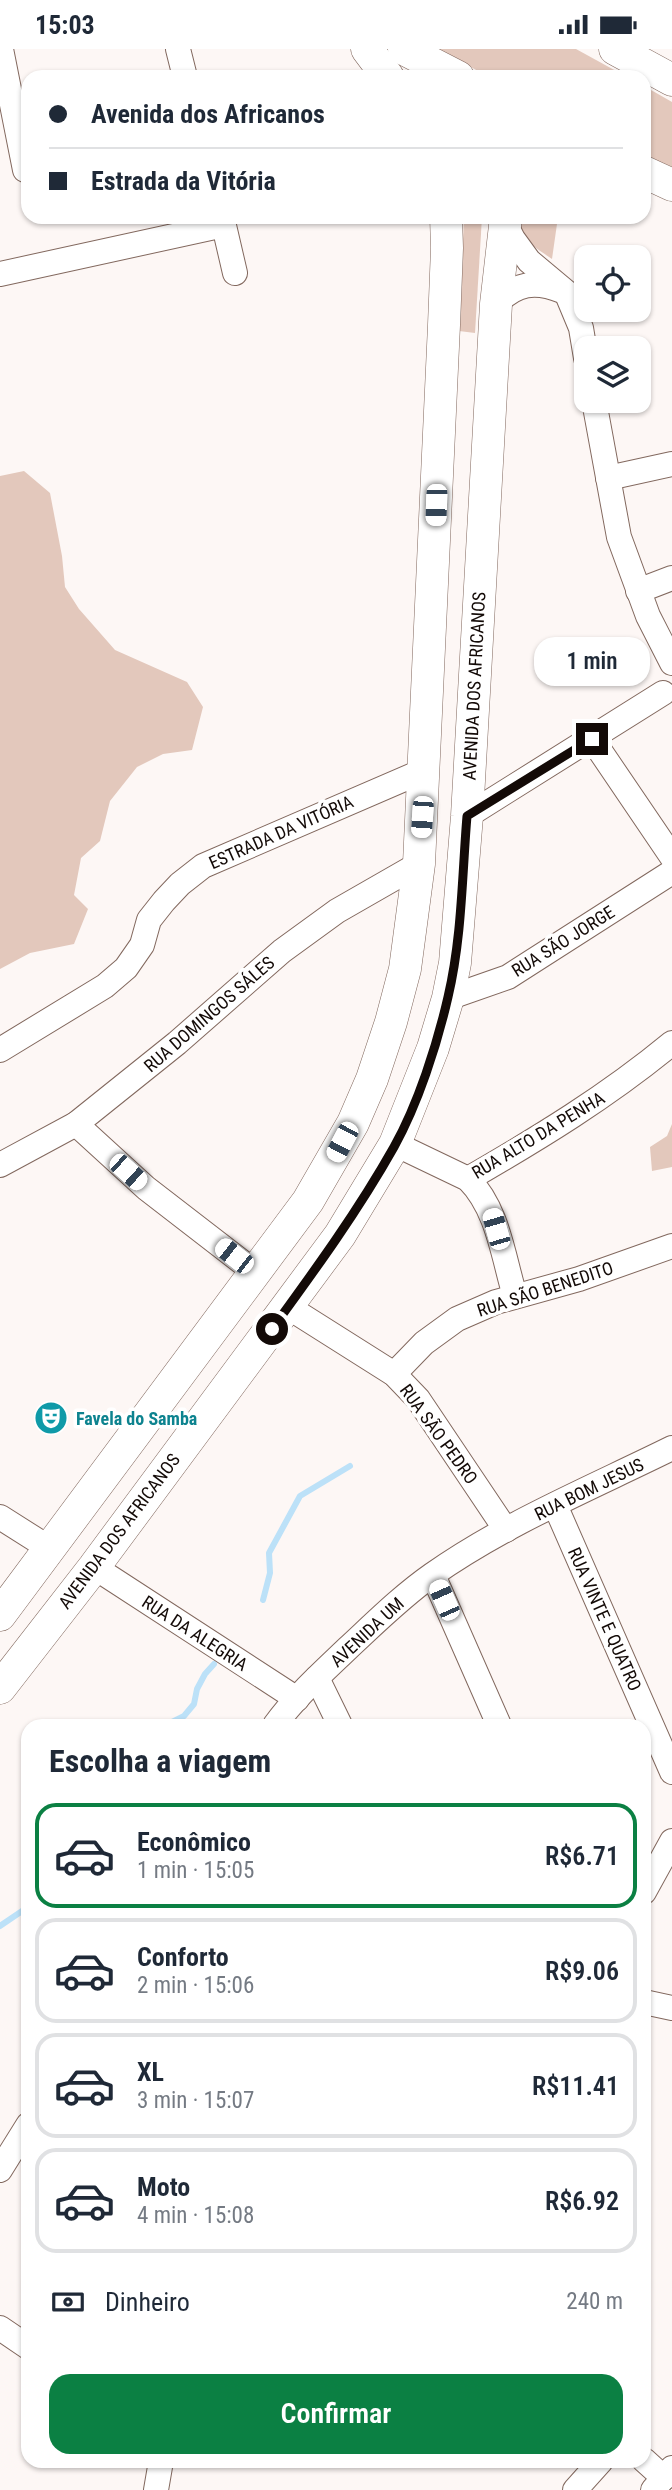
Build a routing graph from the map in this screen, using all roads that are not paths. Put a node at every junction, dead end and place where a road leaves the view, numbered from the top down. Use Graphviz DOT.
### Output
graph roads {
  1 [pos="1,49"];
  2 [pos="178,49"];
  3 [pos="366,49"];
  4 [pos="404,49"];
  5 [pos="615,49"];
  6 [pos="662,68"];
  7 [pos="183,70"];
  8 [pos="382,70"];
  9 [pos="444,70"];
  10 [pos="21,146"];
  11 [pos="651,175"];
  12 [pos="672,185"];
  13 [pos="210,224"];
  14 [pos="224,224"];
  15 [pos="446,224"];
  16 [pos="505,224"];
  17 [pos="507,224"];
  18 [pos="235,273"];
  19 [pos="0,274"];
  20 [pos="566,292"];
  21 [pos="496,305"];
  22 [pos="582,336"];
  23 [pos="596,413"];
  24 [pos="672,464"];
  25 [pos="608,478"];
  26 [pos="672,578"];
  27 [pos="638,590"];
  28 [pos="672,663"];
  29 [pos="663,692"];
  30 [pos="592,739"];
  31 [pos="425,770"];
  32 [pos="467,816"];
  33 [pos="672,857"];
  34 [pos="419,864"];
  35 [pos="463,866"];
  36 [pos="672,872"];
  37 [pos="448,998"];
  38 [pos="672,1044"];
  39 [pos="0,1050"];
  40 [pos="76,1124"];
  41 [pos="395,1145"];
  42 [pos="0,1165"];
  43 [pos="468,1179"];
  44 [pos="672,1246"];
  45 [pos="256,1273"];
  46 [pos="515,1296"];
  47 [pos="288,1307"];
  48 [pos="394,1374"];
  49 [pos="672,1448"];
  50 [pos="555,1505"];
  51 [pos="0,1517"];
  52 [pos="506,1530"];
  53 [pos="49,1548"];
  54 [pos="94,1567"];
  55 [pos="433,1575"];
  56 [pos="0,1615"];
  57 [pos="317,1678"];
  58 [pos="0,1688"];
  59 [pos="297,1699"];
  60 [pos="280,1719"];
  61 [pos="337,1719"];
  62 [pos="496,1719"];
  63 [pos="649,1719"];
  64 [pos="651,1724"];
  65 [pos="672,1772"];
  66 [pos="672,1841"];
  67 [pos="651,1879"];
  68 [pos="651,2003"];
  69 [pos="672,2008"];
  70 [pos="21,2142"];
  71 [pos="13,2160"];
  72 [pos="0,2328"];
  73 [pos="21,2342"];
  74 [pos="160,2468"];
  75 [pos="595,2468"];
  76 [pos="156,2490"];
  77 [pos="575,2490"];
  1 -- 10 [label="street"];
  2 -- 7 [label="street"];
  3 -- 8 [label="main road"];
  4 -- 9 [label="main road"];
  5 -- 6 [label="main road"];
  11 -- 12 [label="main road"];
  13 -- 19 [label="street"];
  14 -- 18 [label="street"];
  15 -- 31 [label="main road"];
  16 -- 21 [label="main road, AVENIDA DOS AFRICANOS"];
  17 -- 20 [label="street"];
  20 -- 21 [label="street"];
  20 -- 22 [label="street"];
  21 -- 32 [label="main road, AVENIDA DOS AFRICANOS"];
  23 -- 25 [label="street"];
  24 -- 25 [label="street"];
  25 -- 27 [label="street"];
  26 -- 27 [label="street"];
  27 -- 28 [label="street"];
  29 -- 30 [label="street"];
  30 -- 32 [label="street"];
  30 -- 33 [label="street"];
  31 -- 34 [label="main road"];
  31 -- 39 [label="street, ESTRADA DA VITÓRIA"];
  32 -- 35 [label="main road, AVENIDA DOS AFRICANOS"];
  34 -- 35 [label="main road"];
  34 -- 40 [label="street, RUA DOMINGOS SÁLES"];
  34 -- 45 [label="main road"];
  35 -- 37 [label="main road, AVENIDA DOS AFRICANOS"];
  36 -- 37 [label="street, RUA SÃO JORGE"];
  37 -- 41 [label="main road, AVENIDA DOS AFRICANOS"];
  38 -- 43 [label="street, RUA ALTO DA PENHA"];
  40 -- 42 [label="street, RUA DOMINGOS SÁLES"];
  40 -- 45 [label="street"];
  41 -- 43 [label="street, RUA ALTO DA PENHA"];
  41 -- 47 [label="main road, AVENIDA DOS AFRICANOS"];
  43 -- 46 [label="street"];
  44 -- 46 [label="street, RUA SÃO BENEDITO"];
  45 -- 53 [label="main road"];
  46 -- 48 [label="street, RUA SÃO BENEDITO"];
  47 -- 48 [label="street, RUA SÃO PEDRO"];
  47 -- 54 [label="main road, AVENIDA DOS AFRICANOS"];
  48 -- 52 [label="street, RUA SÃO PEDRO"];
  49 -- 50 [label="street, RUA BOM JESUS"];
  50 -- 52 [label="street, RUA BOM JESUS"];
  50 -- 63 [label="street, RUA VINTE E QUATRO"];
  51 -- 53 [label="street"];
  52 -- 55 [label="street, AVENIDA UM"];
  53 -- 56 [label="main road"];
  54 -- 58 [label="main road, AVENIDA DOS AFRICANOS"];
  54 -- 59 [label="street, RUA DA ALEGRIA"];
  55 -- 57 [label="street, AVENIDA UM"];
  55 -- 62 [label="street"];
  57 -- 59 [label="street, AVENIDA UM"];
  57 -- 61 [label="street"];
  59 -- 60 [label="street, AVENIDA UM"];
  64 -- 65 [label="street, RUA VINTE E QUATRO"];
  66 -- 67 [label="street"];
  68 -- 69 [label="street"];
  70 -- 71 [label="street"];
  72 -- 73 [label="street"];
  74 -- 76 [label="street"];
  75 -- 77 [label="street"];
}
